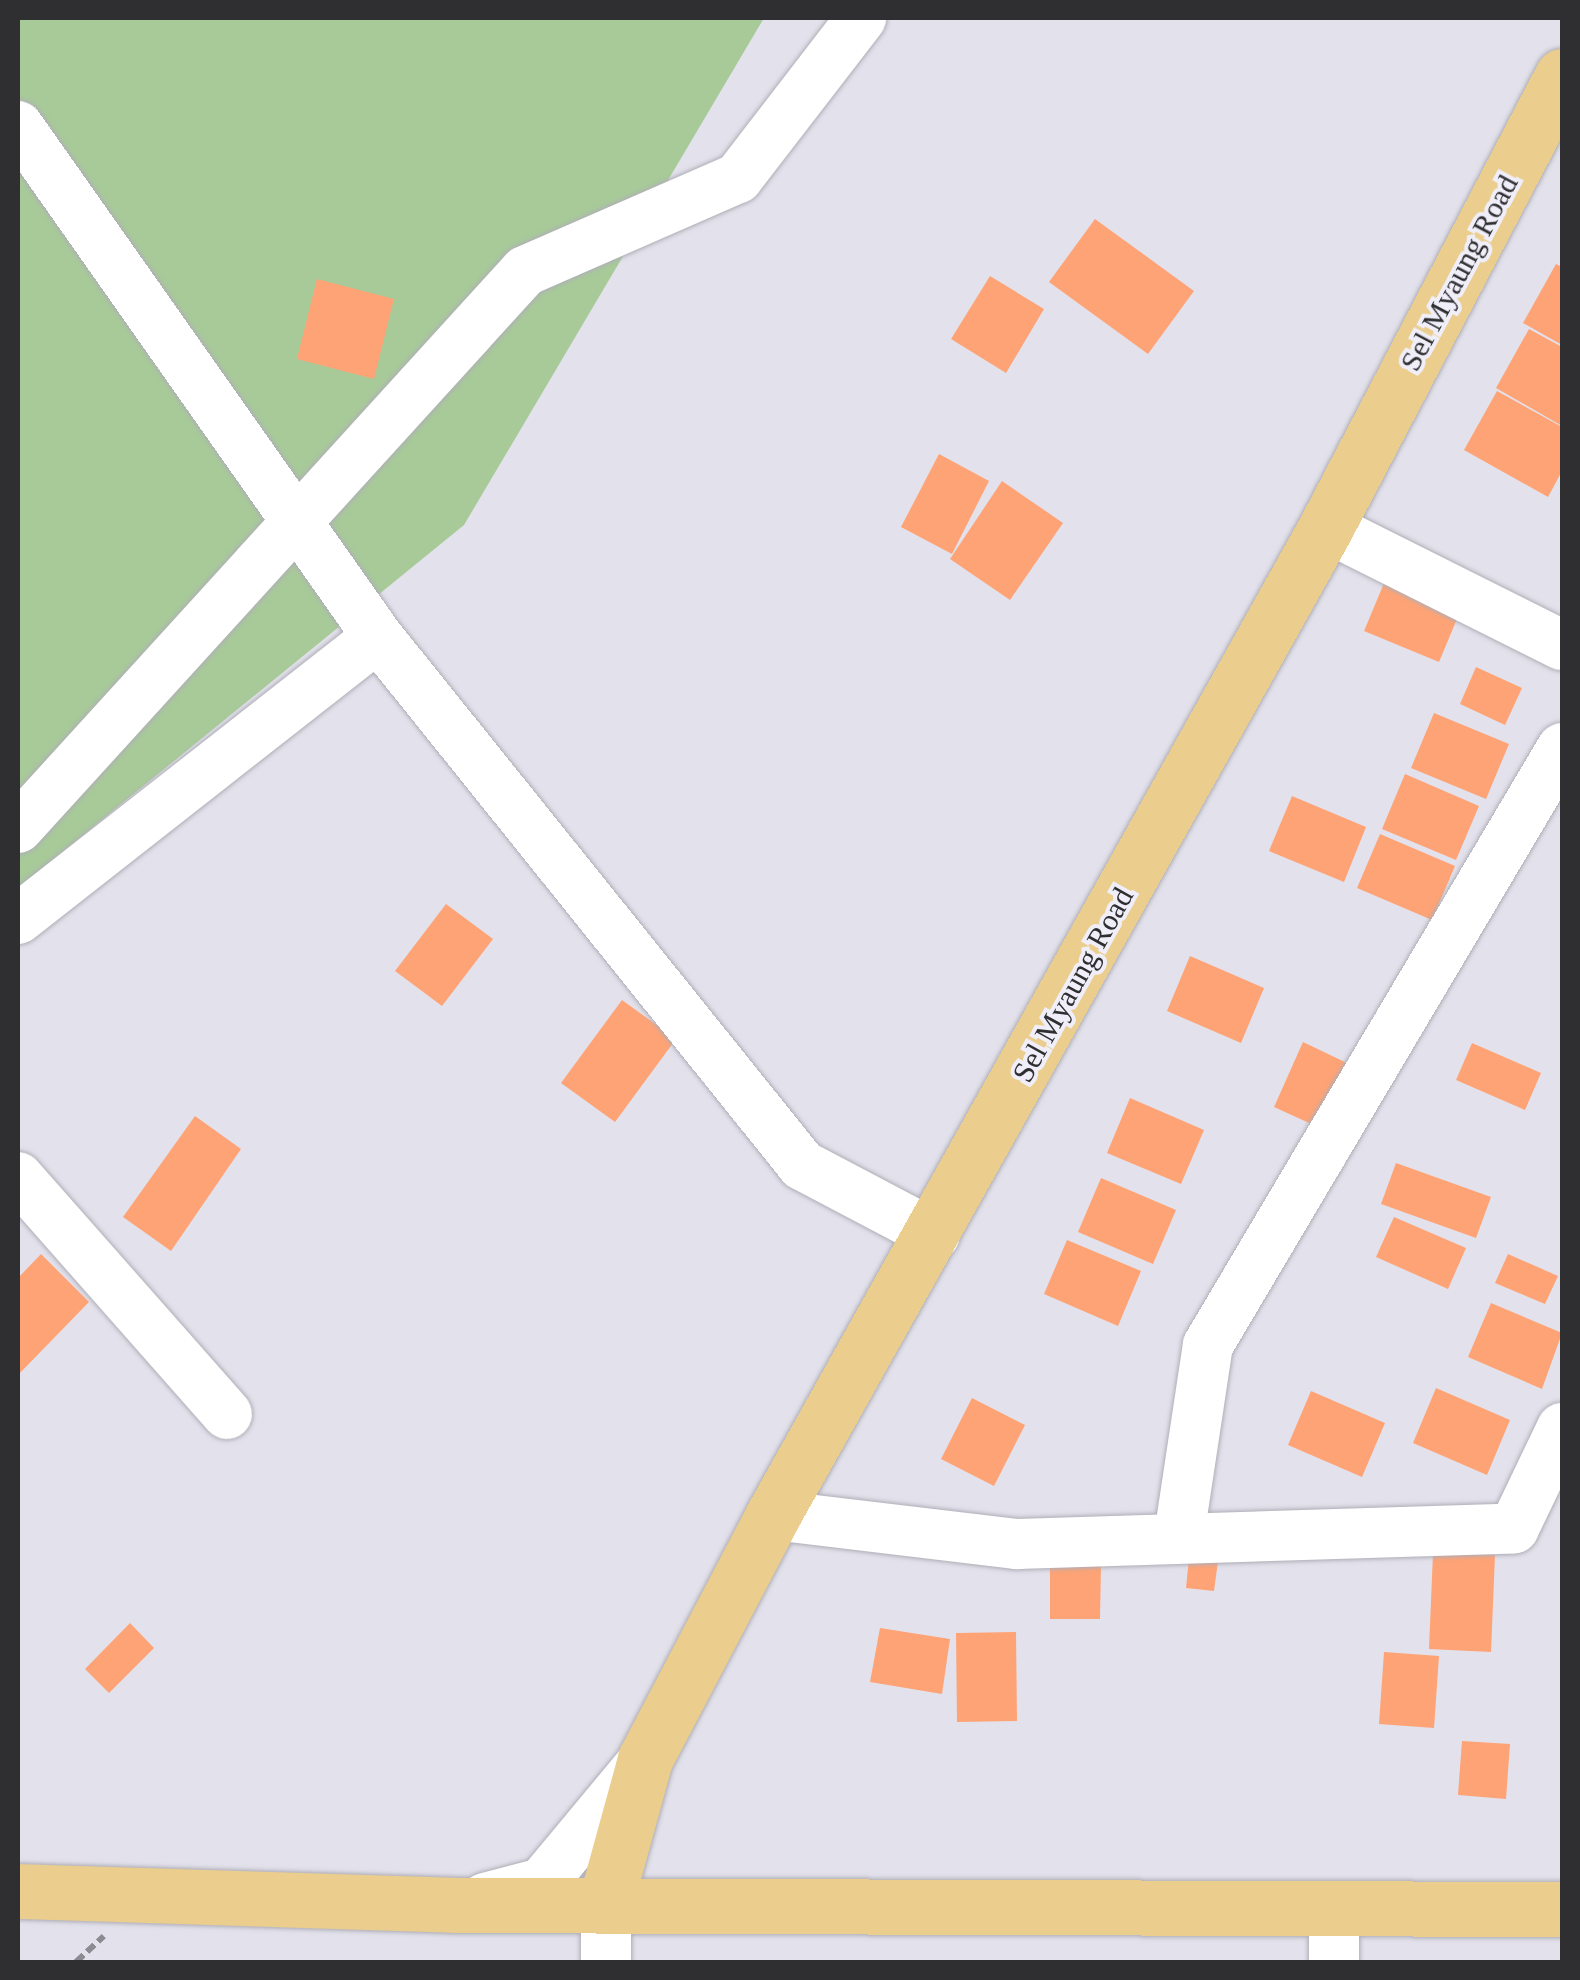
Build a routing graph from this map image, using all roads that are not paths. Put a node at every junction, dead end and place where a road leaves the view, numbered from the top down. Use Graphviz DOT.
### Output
graph roads {
  1 [pos="861,18"];
  2 [pos="1562,76"];
  3 [pos="18,126"];
  4 [pos="295,519"];
  5 [pos="1326,527"];
  6 [pos="378,637"];
  7 [pos="1562,645"];
  8 [pos="1562,748"];
  9 [pos="18,828"];
  10 [pos="18,919"];
  11 [pos="18,1177"];
  12 [pos="934,1235"];
  13 [pos="227,1414"];
  14 [pos="1562,1428"];
  15 [pos="773,1515"];
  16 [pos="1179,1536"];
  17 [pos="645,1759"];
  18 [pos="18,1891"];
  19 [pos="606,1901"];
  20 [pos="457,1905"];
  21 [pos="1334,1909"];
  22 [pos="1562,1909"];
  23 [pos="606,1962"];
  24 [pos="1334,1962"];
  1 -- 4 [label="street"];
  2 -- 5 [label="main road, Sel Myaung Road"];
  3 -- 4 [label="street"];
  4 -- 6 [label="street"];
  4 -- 9 [label="street"];
  5 -- 7 [label="street"];
  5 -- 12 [label="main road, Sel Myaung Road"];
  6 -- 10 [label="street"];
  6 -- 12 [label="street"];
  8 -- 16 [label="street"];
  11 -- 13 [label="street"];
  12 -- 15 [label="main road, Sel Myaung Road"];
  14 -- 16 [label="street"];
  15 -- 16 [label="street"];
  15 -- 17 [label="main road, Sel Myaung Road"];
  17 -- 19 [label="main road, Sel Myaung Road"];
  17 -- 20 [label="street"];
  18 -- 20 [label="main road"];
  19 -- 20 [label="main road"];
  19 -- 21 [label="main road"];
  19 -- 23 [label="street"];
  21 -- 22 [label="main road"];
  21 -- 24 [label="street"];
}
